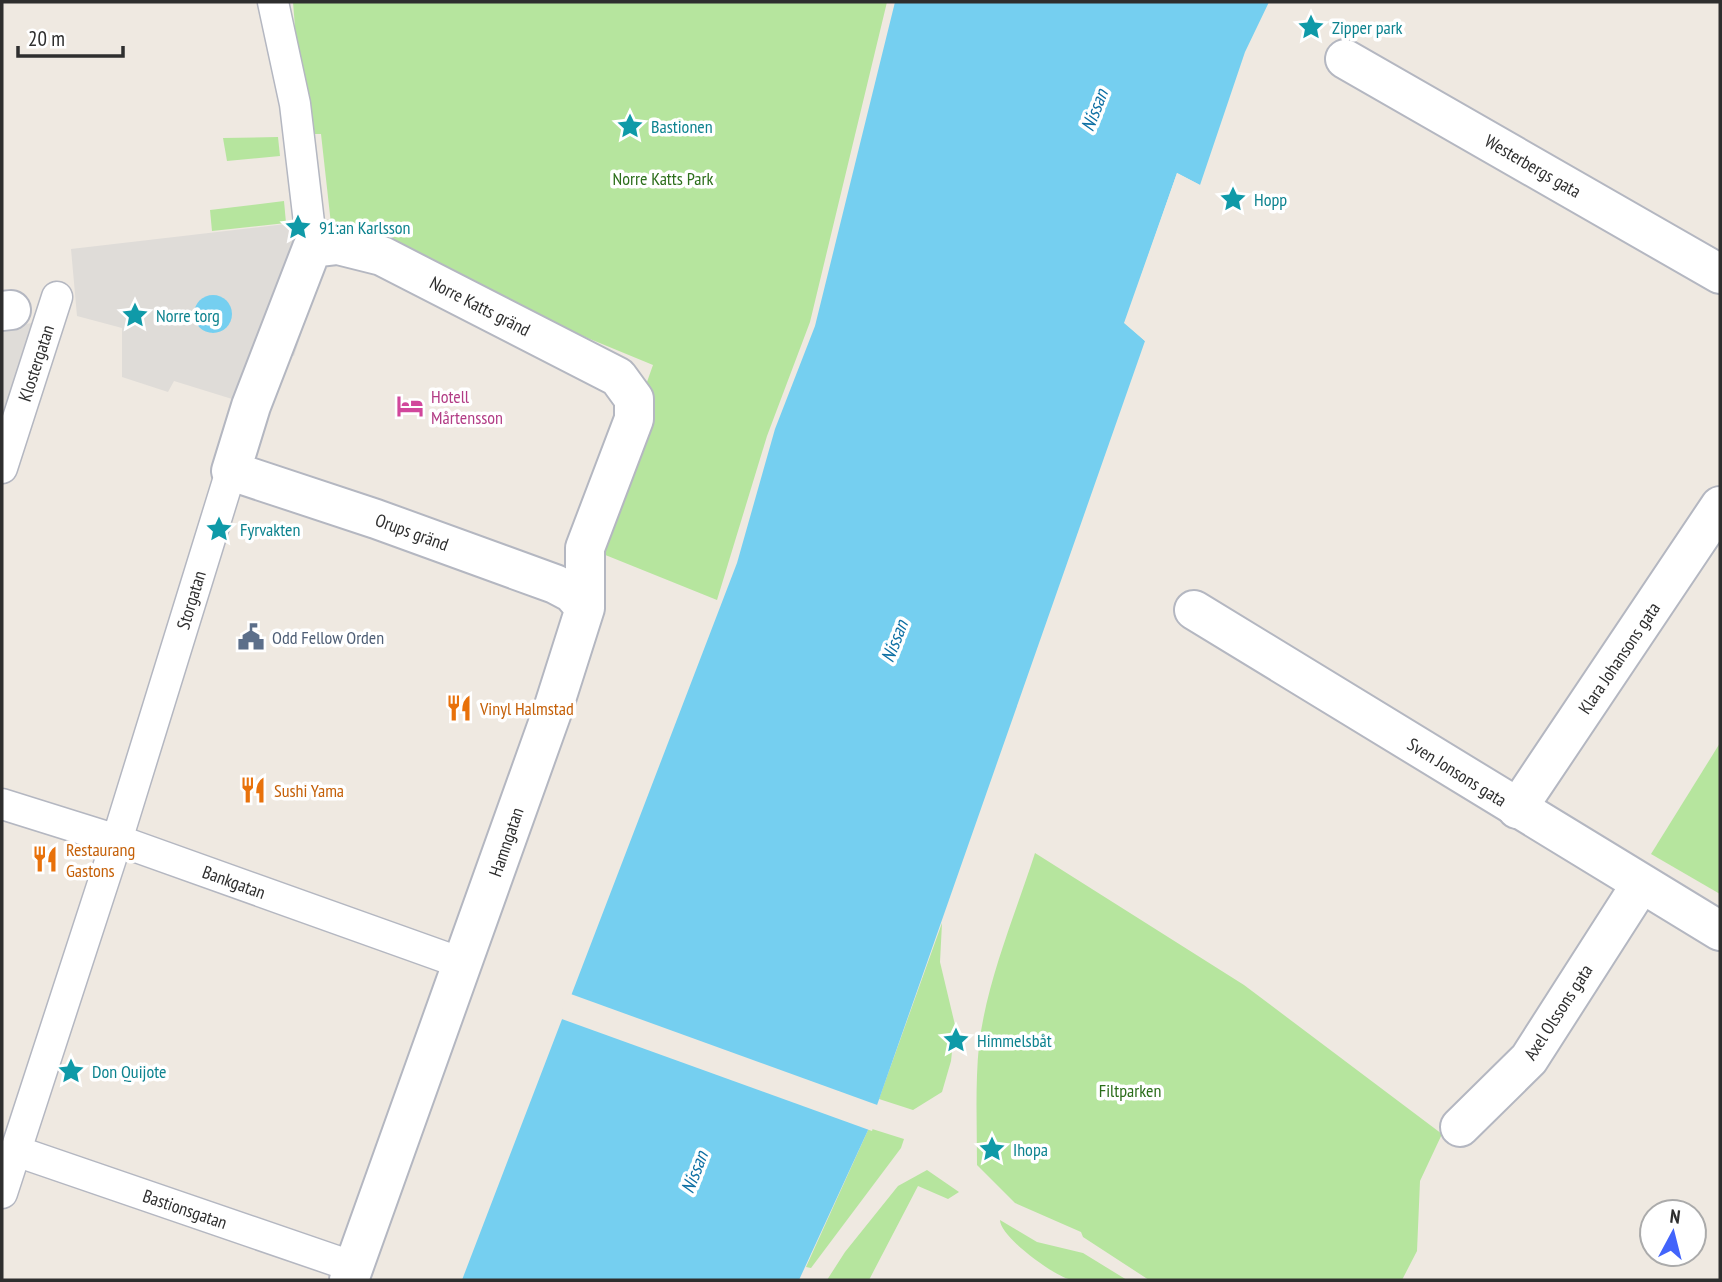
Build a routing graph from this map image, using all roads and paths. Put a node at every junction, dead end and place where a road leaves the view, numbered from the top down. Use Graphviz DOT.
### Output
graph roads {
  1 [pos="273,2"];
  2 [pos="1345,59"];
  3 [pos="312,248"];
  4 [pos="1718,267"];
  5 [pos="6,310"];
  6 [pos="634,399"];
  7 [pos="2,468"];
  8 [pos="231,471"];
  9 [pos="1720,506"];
  10 [pos="585,608"];
  11 [pos="1194,610"];
  12 [pos="2,804"];
  13 [pos="1517,809"];
  14 [pos="117,840"];
  15 [pos="1640,884"];
  16 [pos="1720,931"];
  17 [pos="464,964"];
  18 [pos="1460,1127"];
  19 [pos="16,1152"];
  20 [pos="2,1193"];
  21 [pos="351,1274"];
  1 -- 3 [label="street, Storgatan"];
  2 -- 4 [label="street, Westerbergs gata"];
  3 -- 6 [label="street, Norre Katts gränd"];
  3 -- 8 [label="street, Storgatan"];
  5 -- 7 [label="street, Klostergatan"];
  6 -- 10 [label="street, Hamngatan"];
  8 -- 10 [label="street, Orups gränd"];
  8 -- 14 [label="street, Storgatan"];
  9 -- 13 [label="street, Klara Johansons gata"];
  10 -- 17 [label="street, Hamngatan"];
  11 -- 13 [label="street, Sven Jonsons gata"];
  12 -- 14 [label="street, Bankgatan"];
  13 -- 15 [label="street, Sven Jonsons gata"];
  14 -- 17 [label="street, Bankgatan"];
  14 -- 19 [label="street, Storgatan"];
  15 -- 16 [label="street, Sven Jonsons gata"];
  15 -- 18 [label="street, Axel Olssons gata"];
  17 -- 21 [label="street, Hamngatan"];
  19 -- 20 [label="street, Storgatan"];
  19 -- 21 [label="street, Bastionsgatan"];
}
